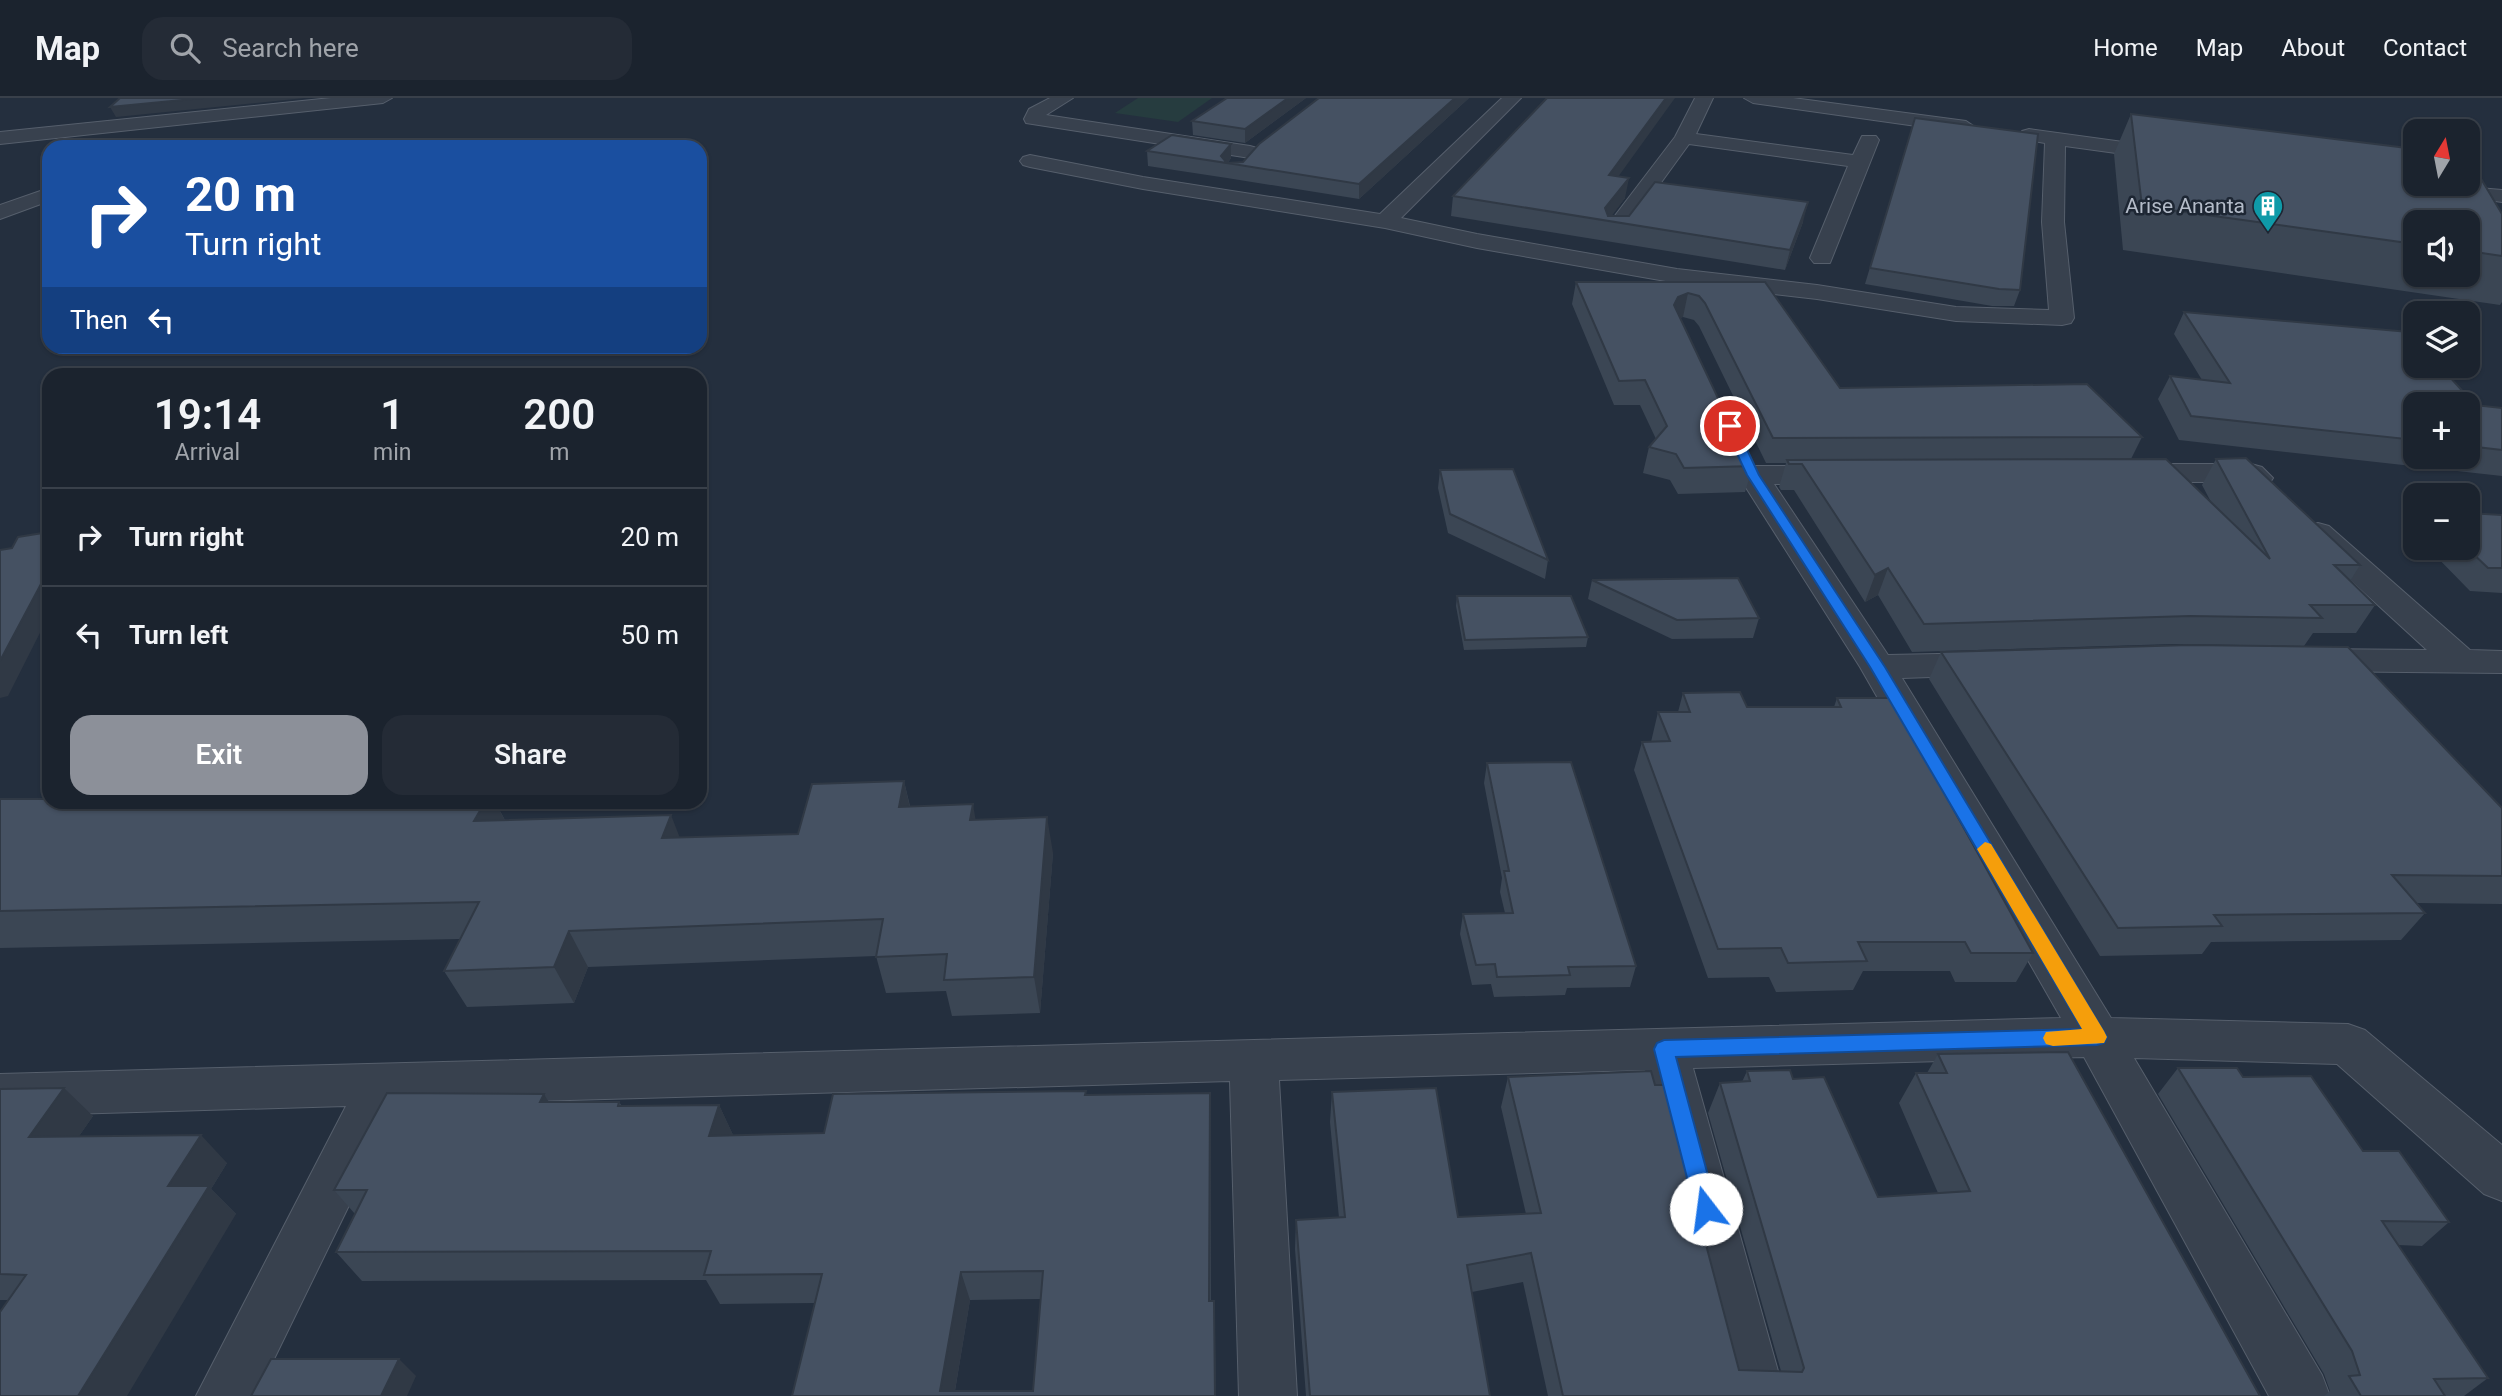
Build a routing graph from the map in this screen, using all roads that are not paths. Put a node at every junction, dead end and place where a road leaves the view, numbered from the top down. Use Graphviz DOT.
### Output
graph roads {
  1 [pos="383,98"];
  2 [pos="1064,98"];
  3 [pos="1512,98"];
  4 [pos="1704,98"];
  5 [pos="1753,98"];
  6 [pos="67,109"];
  7 [pos="1879,115"];
  8 [pos="203,117"];
  9 [pos="1988,130"];
  10 [pos="51,132"];
  11 [pos="2015,134"];
  12 [pos="1270,137"];
  13 [pos="0,138"];
  14 [pos="1684,138"];
  15 [pos="2055,139"];
  16 [pos="161,140"];
  17 [pos="1250,152"];
  18 [pos="2188,156"];
  19 [pos="1030,161"];
  20 [pos="1860,162"];
  21 [pos="2480,193"];
  22 [pos="1215,194"];
  23 [pos="2502,196"];
  24 [pos="42,197"];
  25 [pos="0,213"];
  26 [pos="1385,221"];
  27 [pos="1615,230"];
  28 [pos="1822,258"];
  29 [pos="2099,474"];
  30 [pos="1864,475"];
  31 [pos="2283,659"];
  32 [pos="2461,661"];
  33 [pos="2502,662"];
  34 [pos="2026,663"];
  35 [pos="1878,667"];
  36 [pos="2097,1037"];
  37 [pos="1664,1049"];
  38 [pos="1254,1059"];
  39 [pos="384,1083"];
  40 [pos="0,1095"];
  41 [pos="2502,1177"];
  42 [pos="225,1396"];
  43 [pos="1268,1396"];
  44 [pos="1756,1396"];
  45 [pos="2301,1396"];
  1 -- 8 [label="street"];
  2 -- 17 [label="street"];
  3 -- 26 [label="street"];
  4 -- 14 [label="street"];
  5 -- 7 [label="street"];
  6 -- 10 [label="street"];
  7 -- 9 [label="street"];
  7 -- 20 [label="street"];
  8 -- 10 [label="street"];
  8 -- 16 [label="street"];
  10 -- 13 [label="street"];
  11 -- 15 [label="street"];
  12 -- 17 [label="street"];
  14 -- 20 [label="street"];
  14 -- 27 [label="street"];
  15 -- 18 [label="street"];
  15 -- 26 [label="street"];
  17 -- 22 [label="street"];
  19 -- 22 [label="street"];
  20 -- 28 [label="street"];
  21 -- 23 [label="street"];
  22 -- 26 [label="street"];
  24 -- 25 [label="street"];
  29 -- 32 [label="street"];
  30 -- 35 [label="street"];
  31 -- 32 [label="street"];
  32 -- 33 [label="street"];
  34 -- 35 [label="street"];
  35 -- 36 [label="street"];
  36 -- 37 [label="street"];
  36 -- 41 [label="street"];
  36 -- 45 [label="street"];
  37 -- 38 [label="street"];
  37 -- 44 [label="street"];
  38 -- 39 [label="street"];
  38 -- 43 [label="street"];
  39 -- 40 [label="street"];
  39 -- 42 [label="street"];
}
